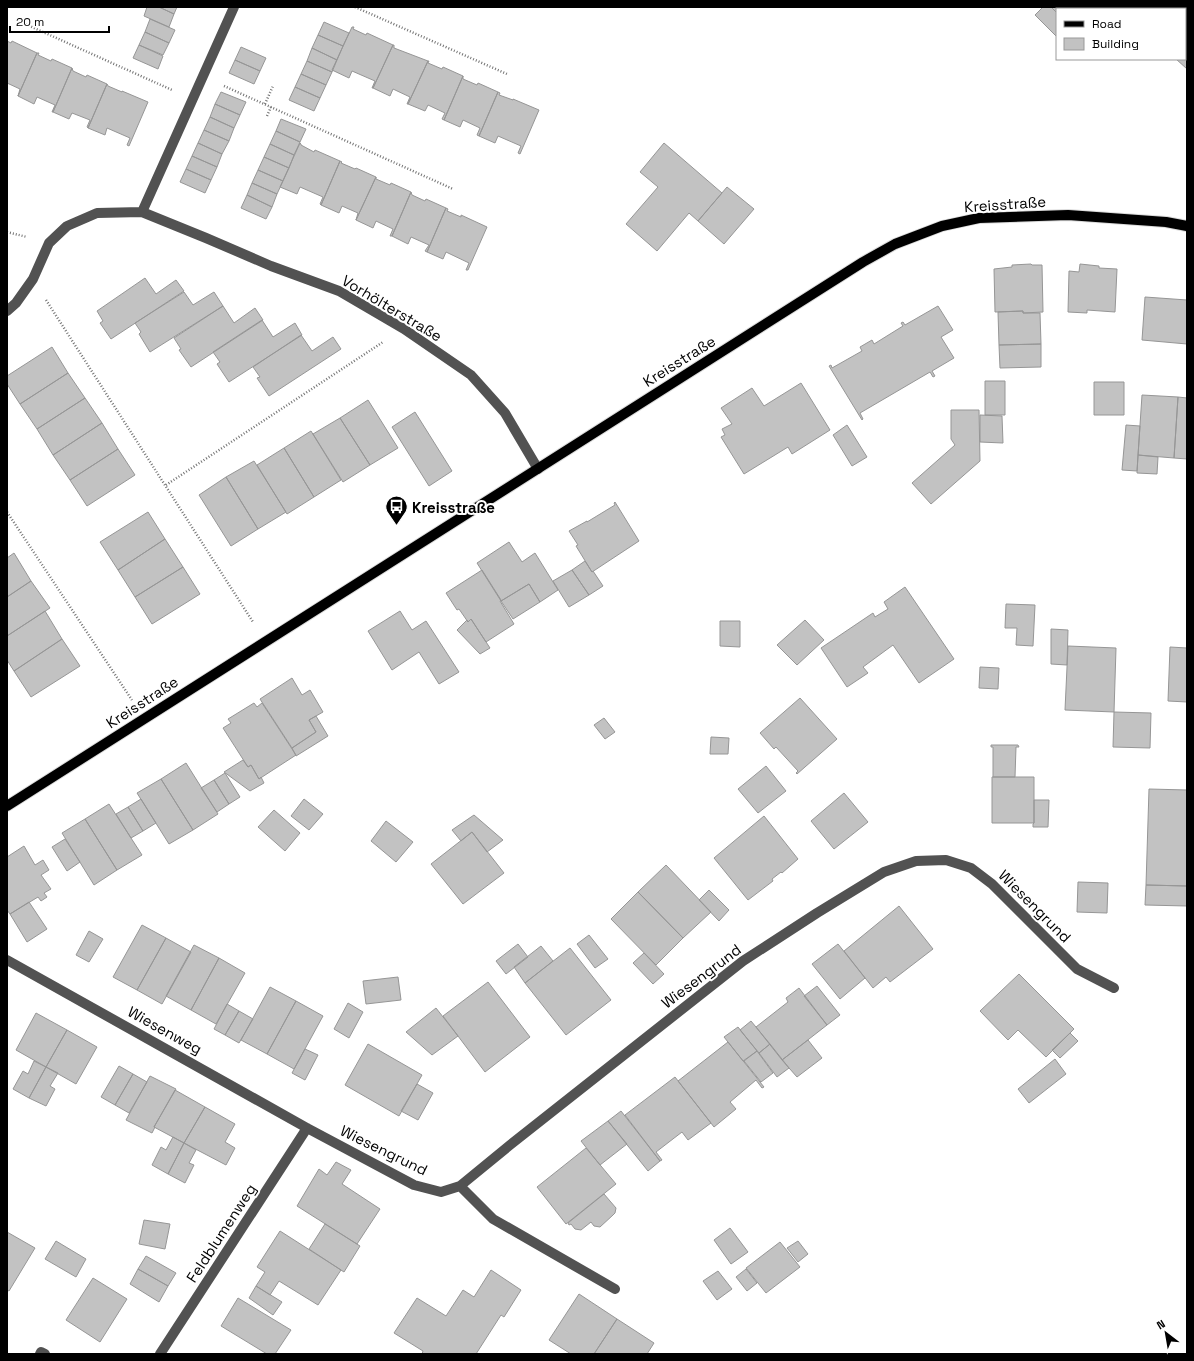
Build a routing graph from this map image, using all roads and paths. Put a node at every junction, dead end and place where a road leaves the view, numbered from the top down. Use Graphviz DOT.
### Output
graph roads {
  1 [pos="234,7"];
  2 [pos="355,7"];
  3 [pos="23,23"];
  4 [pos="507,74"];
  5 [pos="203,77"];
  6 [pos="273,86"];
  7 [pos="193,100"];
  8 [pos="265,104"];
  9 [pos="271,107"];
  10 [pos="267,116"];
  11 [pos="454,189"];
  12 [pos="142,212"];
  13 [pos="1187,226"];
  14 [pos="33,279"];
  15 [pos="7,311"];
  16 [pos="404,329"];
  17 [pos="538,469"];
  18 [pos="166,484"];
  19 [pos="7,512"];
  20 [pos="266,641"];
  21 [pos="144,719"];
  22 [pos="7,806"];
  23 [pos="7,960"];
  24 [pos="1114,988"];
  25 [pos="307,1128"];
  26 [pos="460,1186"];
  27 [pos="615,1289"];
  28 [pos="40,1354"];
  29 [pos="45,1354"];
  30 [pos="160,1354"];
  1 -- 5 [label="street"];
  2 -- 4 [label="path"];
  3 -- 7 [label="path"];
  5 -- 7 [label="street"];
  5 -- 8 [label="path"];
  6 -- 8 [label="path"];
  7 -- 12 [label="street"];
  8 -- 9 [label="path"];
  9 -- 10 [label="path"];
  9 -- 11 [label="path"];
  12 -- 14 [label="street, Vorhölterstraße"];
  12 -- 16 [label="street, Vorhölterstraße"];
  13 -- 17 [label="main road, Kreisstraße"];
  14 -- 15 [label="street, Vorhölterstraße"];
  14 -- 18 [label="path"];
  16 -- 17 [label="street, Vorhölterstraße"];
  16 -- 18 [label="path"];
  17 -- 20 [label="main road, Kreisstraße"];
  18 -- 20 [label="path"];
  19 -- 21 [label="path"];
  20 -- 21 [label="main road, Kreisstraße"];
  21 -- 22 [label="main road, Kreisstraße"];
  23 -- 25 [label="street, Wiesenweg"];
  24 -- 26 [label="street, Wiesengrund"];
  25 -- 26 [label="street, Wiesengrund"];
  25 -- 30 [label="street, Feldblumenweg"];
  26 -- 27 [label="street"];
  28 -- 29 [label="street"];
}
